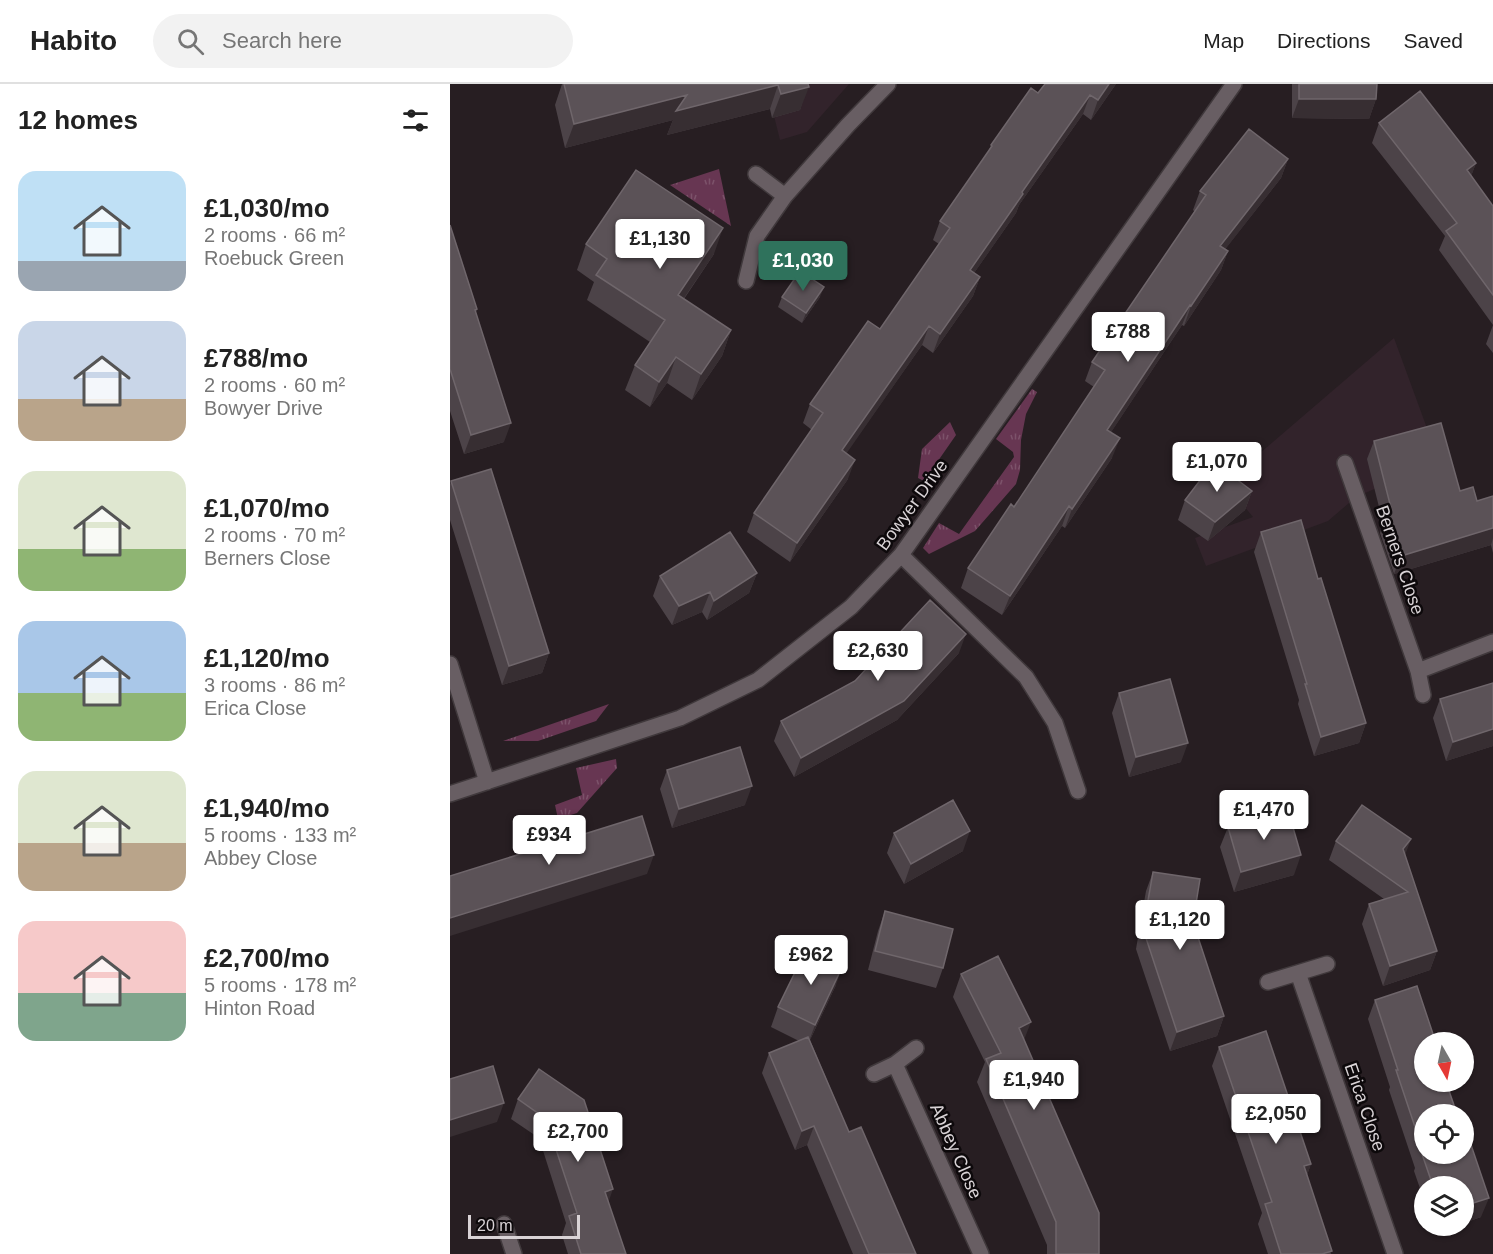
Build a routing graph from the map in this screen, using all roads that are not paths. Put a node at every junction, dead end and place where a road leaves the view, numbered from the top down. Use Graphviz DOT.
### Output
graph roads {
  1 [pos="888,84"];
  2 [pos="1234,84"];
  3 [pos="756,174"];
  4 [pos="785,196"];
  5 [pos="746,280"];
  6 [pos="1345,463"];
  7 [pos="901,555"];
  8 [pos="1493,642"];
  9 [pos="450,664"];
  10 [pos="1418,670"];
  11 [pos="1423,695"];
  12 [pos="487,782"];
  13 [pos="1078,790"];
  14 [pos="450,794"];
  15 [pos="1327,964"];
  16 [pos="1298,973"];
  17 [pos="1268,982"];
  18 [pos="916,1048"];
  19 [pos="895,1064"];
  20 [pos="874,1074"];
  21 [pos="504,1224"];
  22 [pos="514,1254"];
  23 [pos="981,1254"];
  24 [pos="1395,1254"];
  1 -- 4 [label="street"];
  2 -- 7 [label="street, Bowyer Drive"];
  3 -- 4 [label="street"];
  4 -- 5 [label="street"];
  6 -- 10 [label="street, Berners Close"];
  7 -- 12 [label="street, Bowyer Drive"];
  7 -- 13 [label="street"];
  8 -- 10 [label="street"];
  9 -- 12 [label="street"];
  10 -- 11 [label="street, Berners Close"];
  12 -- 14 [label="street, Bowyer Drive"];
  15 -- 16 [label="street"];
  16 -- 17 [label="street"];
  16 -- 24 [label="street, Erica Close"];
  18 -- 19 [label="street"];
  19 -- 20 [label="street"];
  19 -- 23 [label="street, Abbey Close"];
  21 -- 22 [label="street"];
}
